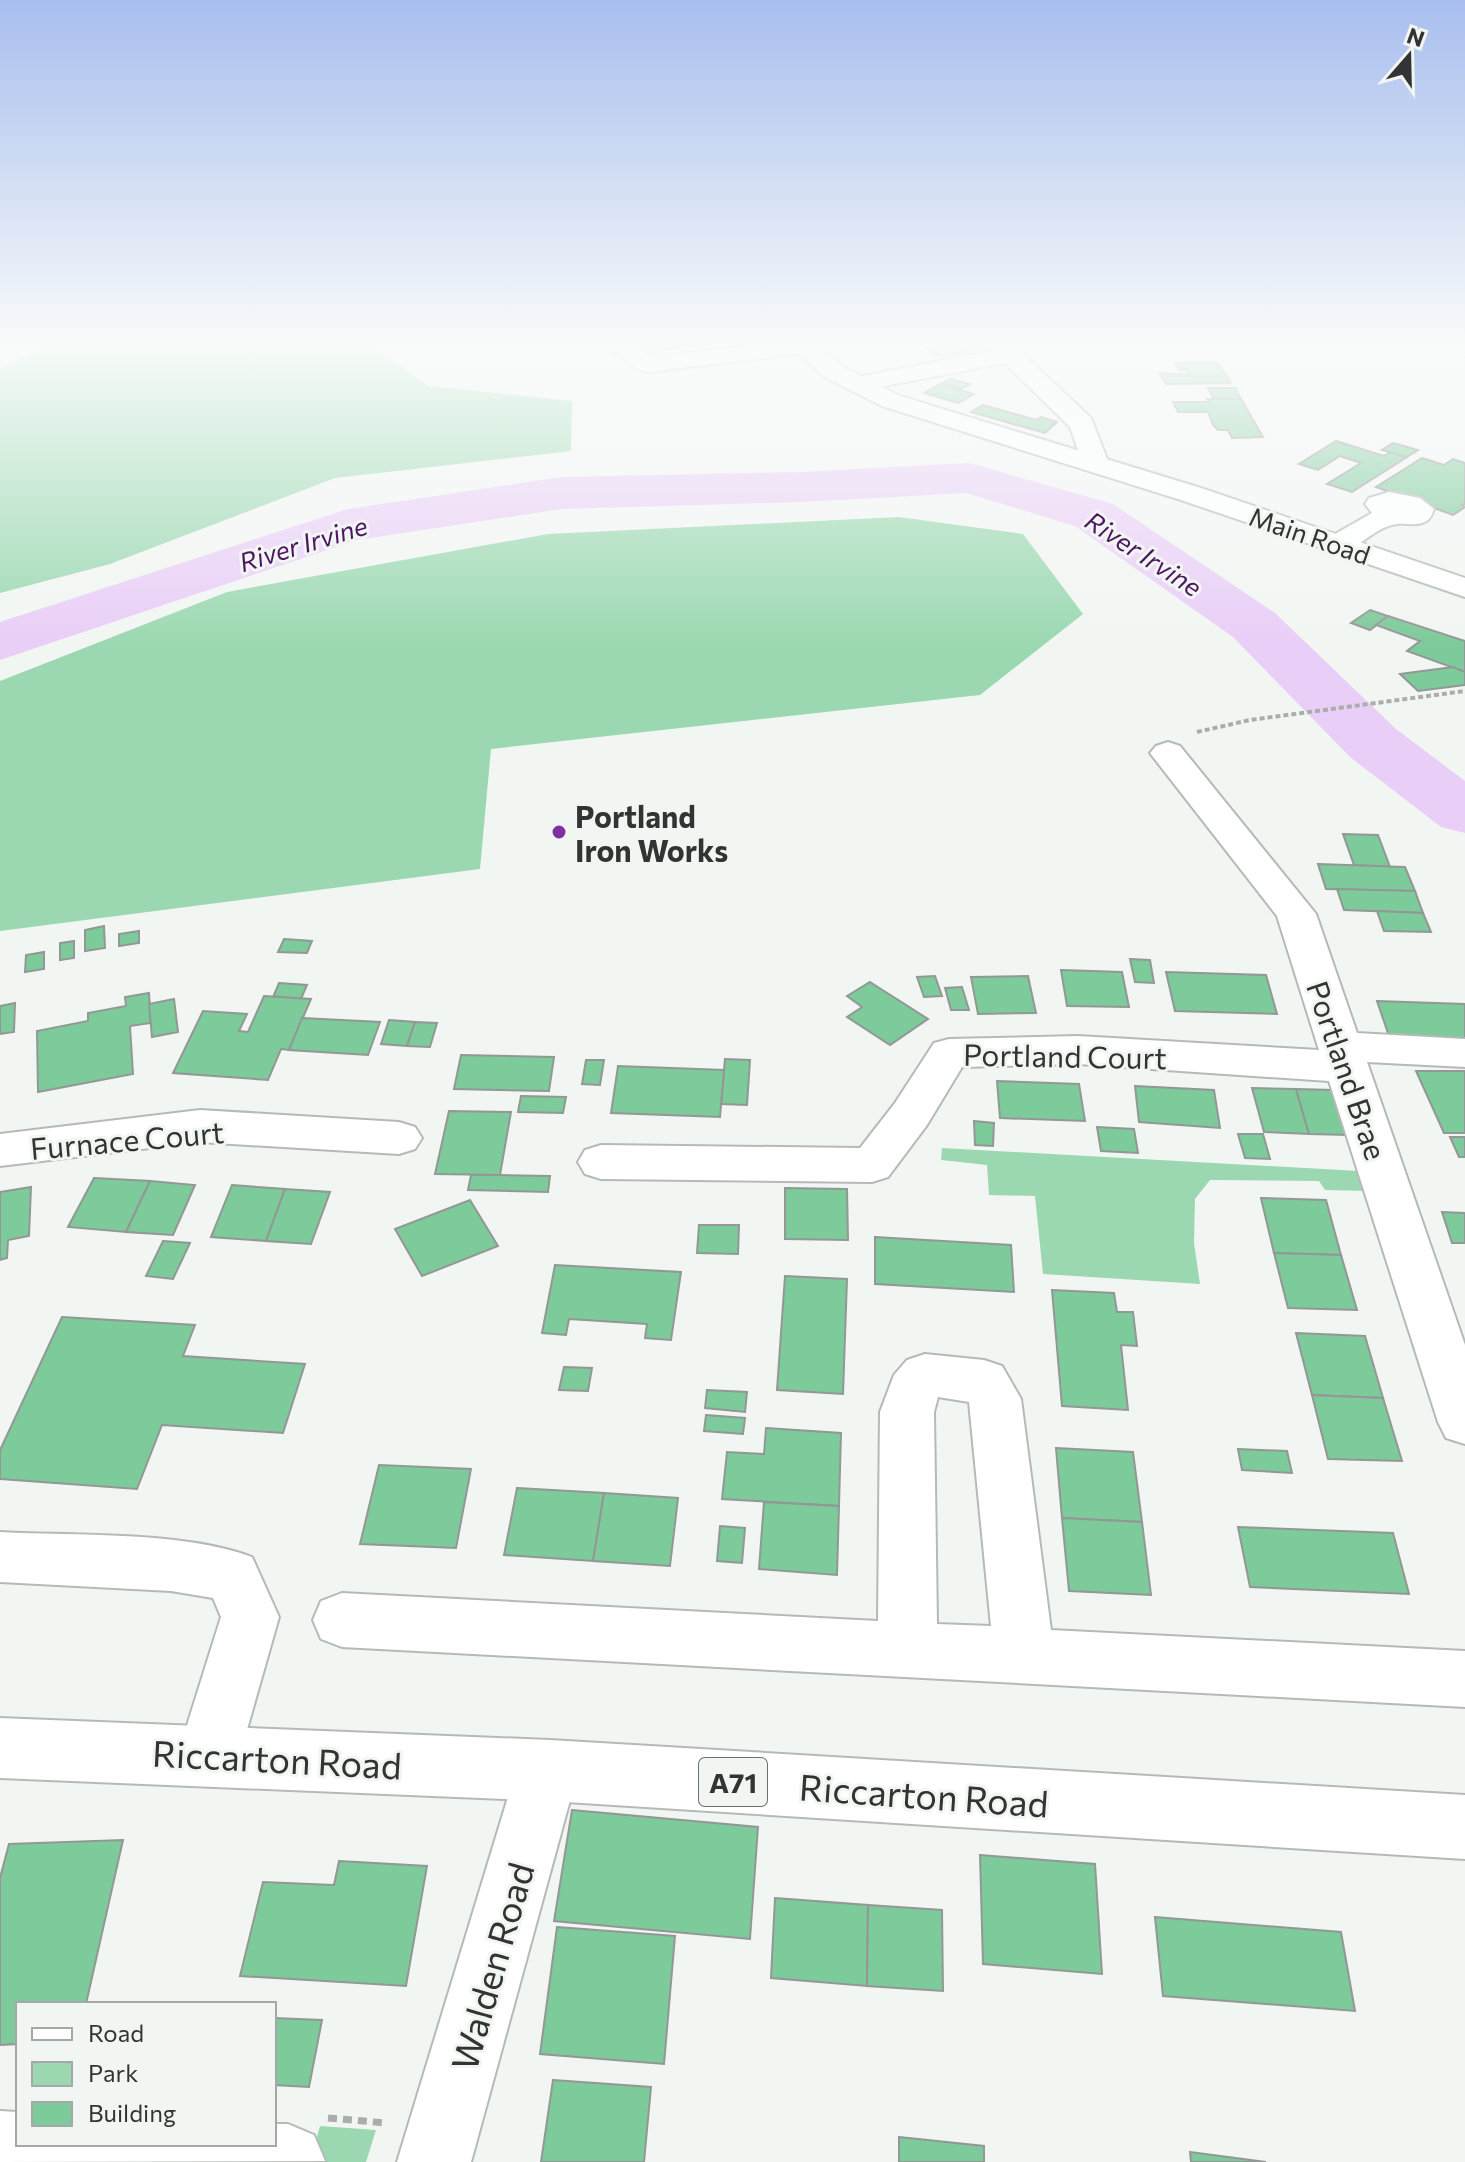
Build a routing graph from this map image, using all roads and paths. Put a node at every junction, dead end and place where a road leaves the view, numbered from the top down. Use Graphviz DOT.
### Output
graph roads {
  1 [pos="1033,445"];
  2 [pos="1089,445"];
  3 [pos="1095,464"];
  4 [pos="1390,515"];
  5 [pos="1338,544"];
  6 [pos="1465,588"];
  7 [pos="1465,691"];
  8 [pos="1168,753"];
  9 [pos="1465,1053"];
  10 [pos="1343,1057"];
  11 [pos="399,1138"];
  12 [pos="0,1150"];
  13 [pos="601,1162"];
  14 [pos="1451,1328"];
  15 [pos="1465,1422"];
  16 [pos="0,1557"];
  17 [pos="342,1620"];
  18 [pos="908,1651"];
  19 [pos="1024,1656"];
  20 [pos="1465,1679"];
  21 [pos="0,1748"];
  22 [pos="209,1754"];
  23 [pos="547,1771"];
  24 [pos="1465,1827"];
  25 [pos="0,2148"];
  26 [pos="111,2158"];
  27 [pos="288,2161"];
  28 [pos="434,2162"];
  1 -- 3 [label="street, Main Road"];
  2 -- 3 [label="street"];
  3 -- 5 [label="street, Main Road"];
  4 -- 5 [label="street"];
  5 -- 6 [label="street, Main Road"];
  7 -- 8 [label="path"];
  8 -- 10 [label="street, Portland Brae"];
  9 -- 10 [label="street"];
  10 -- 13 [label="street, Portland Court"];
  10 -- 14 [label="street, Portland Brae"];
  11 -- 12 [label="street, Furnace Court"];
  14 -- 15 [label="street, Portland Brae"];
  16 -- 22 [label="street"];
  17 -- 18 [label="street"];
  18 -- 19 [label="street"];
  18 -- 19 [label="street"];
  19 -- 20 [label="street"];
  21 -- 22 [label="street, Riccarton Road / A71"];
  22 -- 23 [label="street, Riccarton Road / A71"];
  23 -- 24 [label="street, Riccarton Road / A71"];
  23 -- 28 [label="street, Walden Road"];
  25 -- 26 [label="street"];
  26 -- 27 [label="street"];
}
